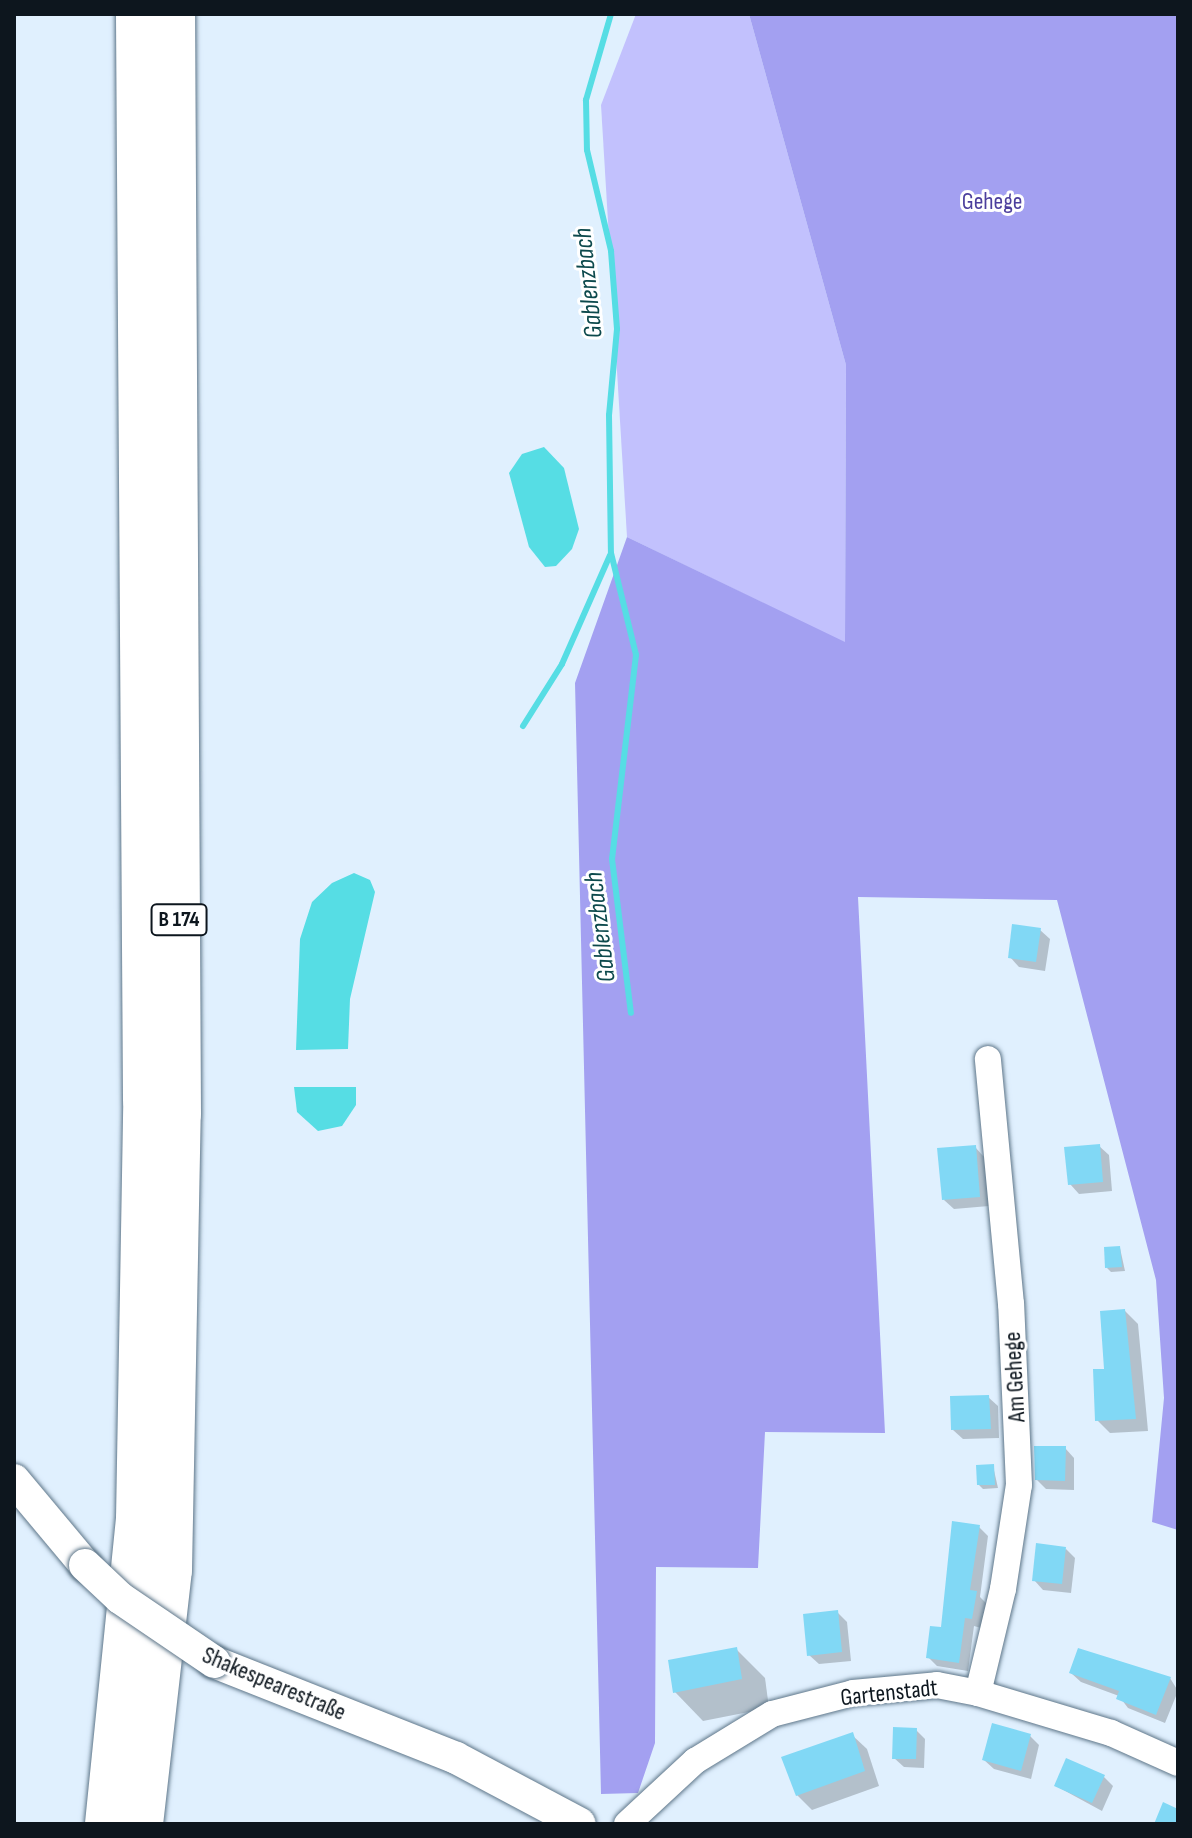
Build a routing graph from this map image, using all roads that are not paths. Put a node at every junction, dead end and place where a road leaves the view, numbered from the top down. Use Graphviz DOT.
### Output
graph roads {
  1 [pos="138,14"];
  2 [pos="173,14"];
  3 [pos="988,1059"];
  4 [pos="14,1480"];
  5 [pos="978,1693"];
  6 [pos="1178,1763"];
  7 [pos="107,1824"];
  8 [pos="141,1824"];
  9 [pos="580,1824"];
  10 [pos="627,1824"];
  1 -- 7 [label="highway, B 174"];
  2 -- 8 [label="highway, B 174"];
  3 -- 5 [label="street, Am Gehege"];
  4 -- 9 [label="street, Shakespearestraße, bridge"];
  5 -- 6 [label="street, Gartenstadt"];
  5 -- 10 [label="street, Gartenstadt"];
}
